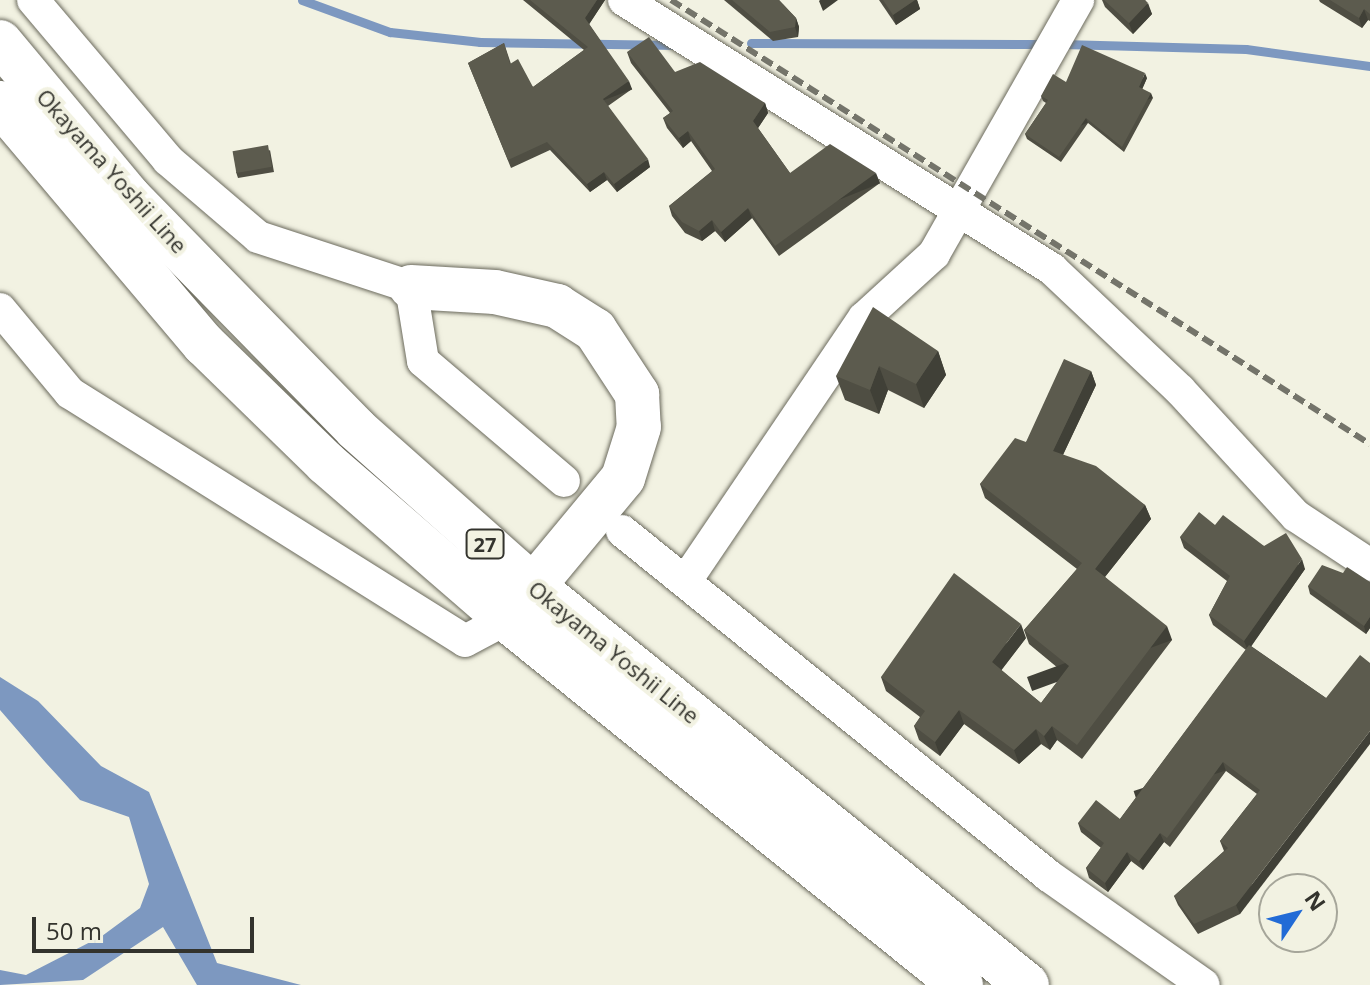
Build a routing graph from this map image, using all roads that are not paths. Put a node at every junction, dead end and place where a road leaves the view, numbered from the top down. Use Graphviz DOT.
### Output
graph roads {
  1 [pos="33,0"];
  2 [pos="624,0"];
  3 [pos="1078,0"];
  4 [pos="0,42"];
  5 [pos="0,103"];
  6 [pos="958,210"];
  7 [pos="411,287"];
  8 [pos="0,309"];
  9 [pos="564,481"];
  10 [pos="622,531"];
  11 [pos="1370,565"];
  12 [pos="687,579"];
  13 [pos="520,603"];
  14 [pos="961,985"];
  15 [pos="1027,985"];
  16 [pos="1204,985"];
  1 -- 7 [label="street"];
  2 -- 6 [label="street"];
  3 -- 6 [label="street"];
  4 -- 13 [label="main road, Okayama Yoshii Line / 27"];
  5 -- 13 [label="main road, Okayama Yoshii Line / 27"];
  6 -- 11 [label="street"];
  6 -- 12 [label="street"];
  7 -- 9 [label="street"];
  7 -- 13 [label="main road"];
  8 -- 13 [label="street"];
  10 -- 12 [label="street"];
  12 -- 16 [label="street"];
  13 -- 14 [label="main road, Okayama Yoshii Line / 27"];
  13 -- 15 [label="main road, Okayama Yoshii Line / 27"];
}
